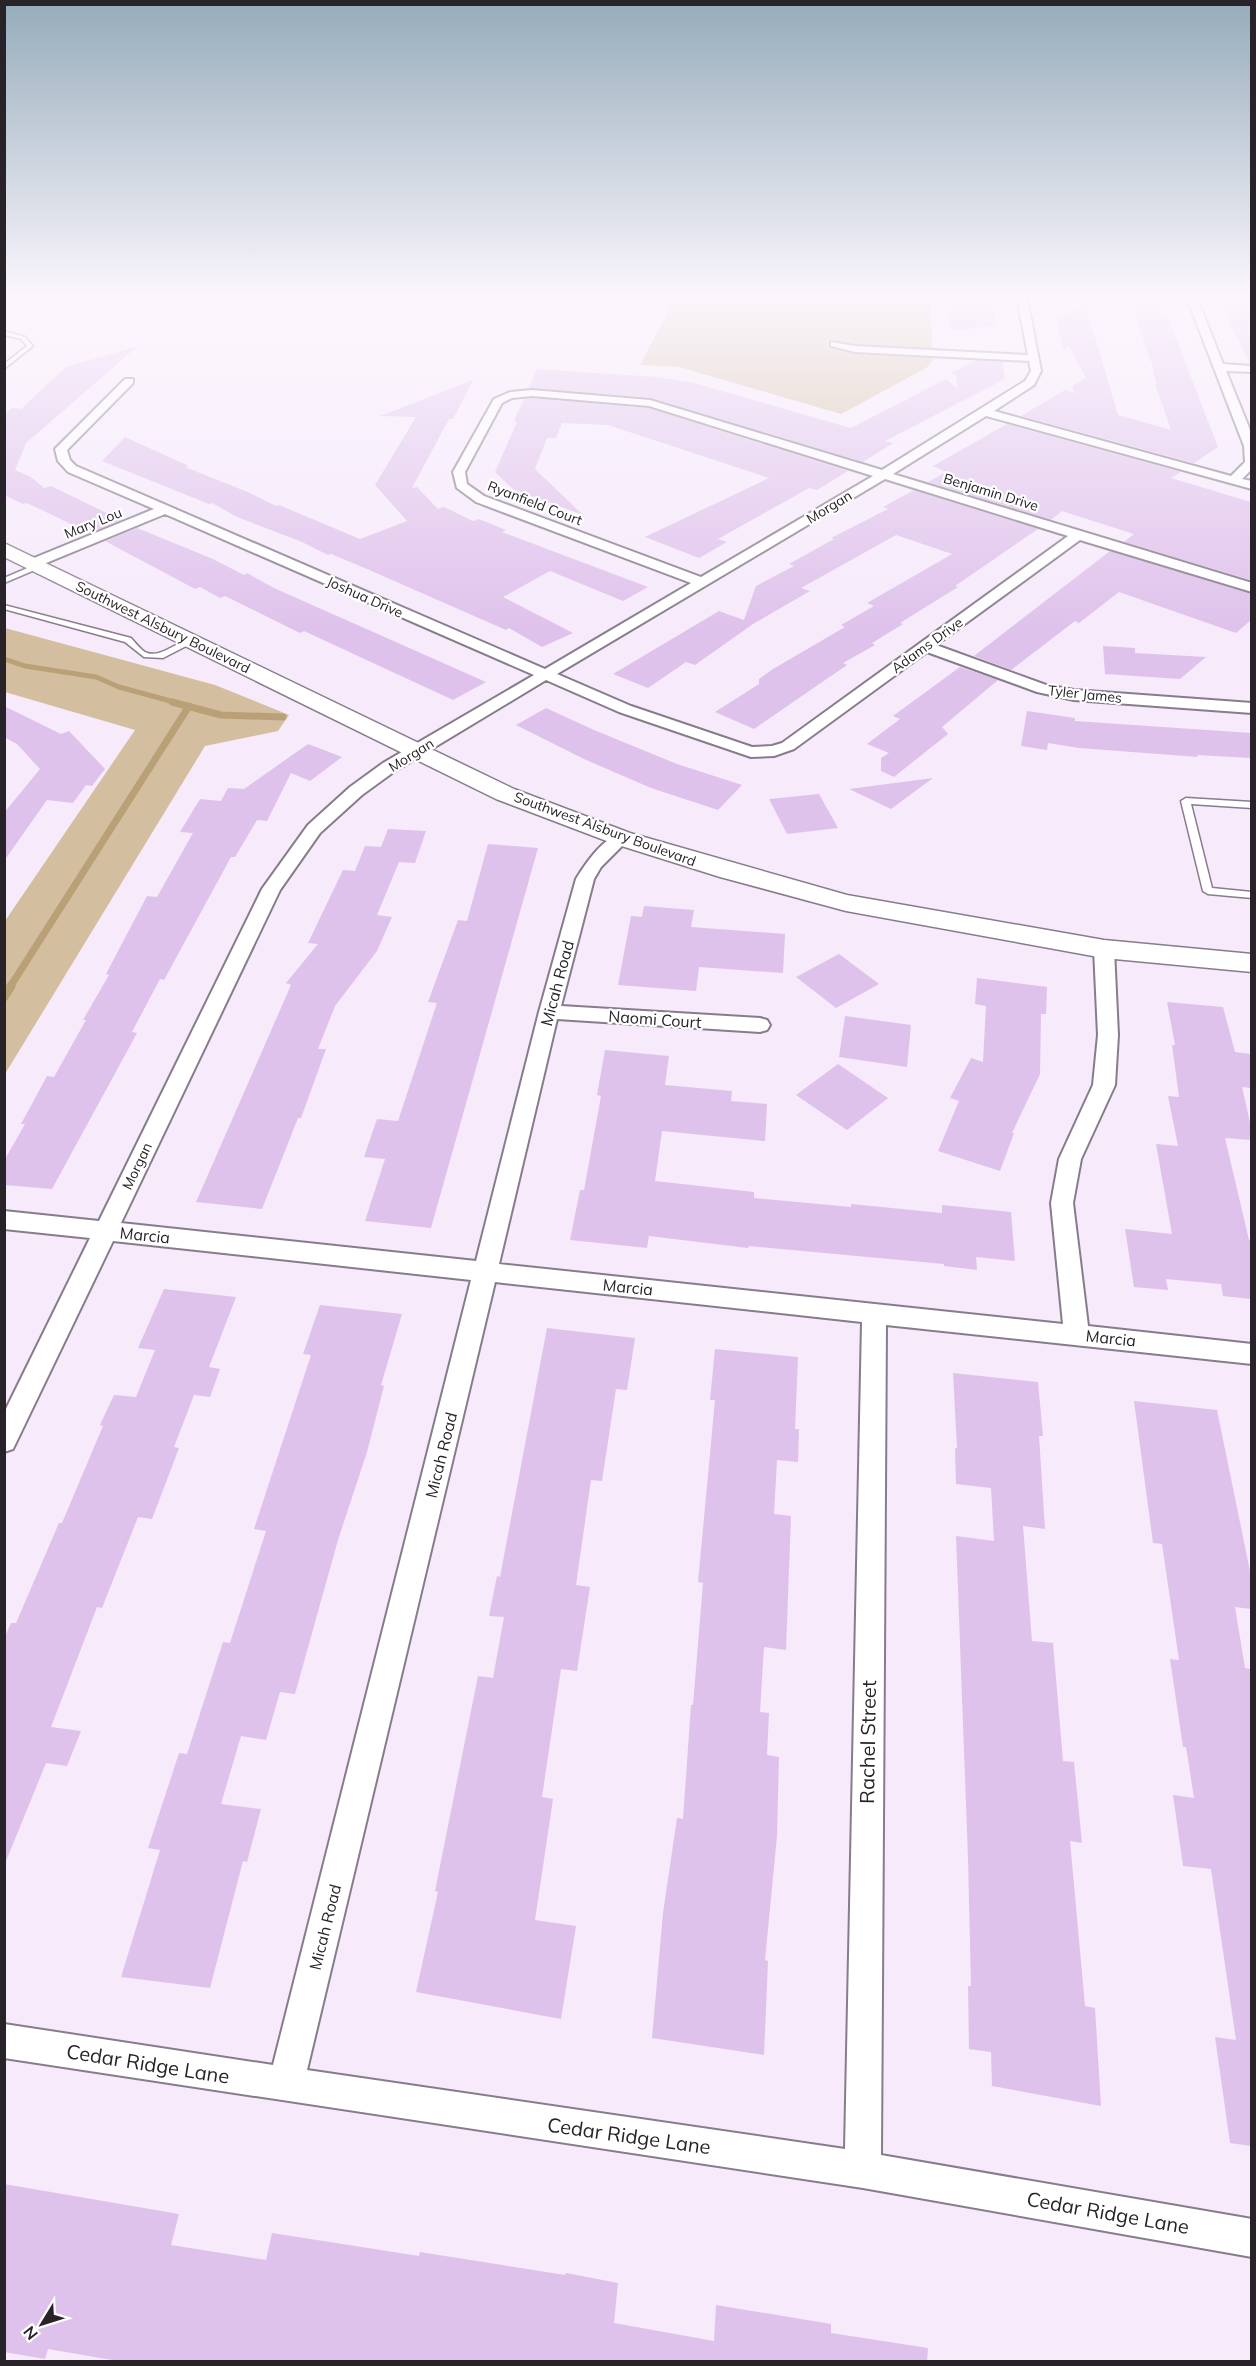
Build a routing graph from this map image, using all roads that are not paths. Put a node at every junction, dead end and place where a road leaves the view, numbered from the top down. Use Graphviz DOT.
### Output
graph roads {
  1 [pos="102,408"];
  2 [pos="494,408"];
  3 [pos="668,408"];
  4 [pos="991,408"];
  5 [pos="1236,408"];
  6 [pos="985,412"];
  7 [pos="883,475"];
  8 [pos="1234,480"];
  9 [pos="1251,485"];
  10 [pos="164,510"];
  11 [pos="1078,535"];
  12 [pos="4,549"];
  13 [pos="37,565"];
  14 [pos="4,581"];
  15 [pos="702,582"];
  16 [pos="1251,588"];
  17 [pos="4,607"];
  18 [pos="192,641"];
  19 [pos="925,646"];
  20 [pos="545,676"];
  21 [pos="1251,708"];
  22 [pos="416,751"];
  23 [pos="774,752"];
  24 [pos="1251,805"];
  25 [pos="621,838"];
  26 [pos="1251,896"];
  27 [pos="1104,949"];
  28 [pos="1251,963"];
  29 [pos="549,1012"];
  30 [pos="760,1025"];
  31 [pos="4,1220"];
  32 [pos="106,1231"];
  33 [pos="486,1272"];
  34 [pos="874,1313"];
  35 [pos="1077,1335"];
  36 [pos="1251,1354"];
  37 [pos="4,1441"];
  38 [pos="4,2041"];
  39 [pos="286,2085"];
  40 [pos="863,2170"];
  41 [pos="1251,2238"];
  1 -- 10 [label="street, Joshua Drive"];
  2 -- 15 [label="street, Ryanfield Court"];
  3 -- 7 [label="street, Benjamin Drive"];
  4 -- 6 [label="street, Morgan"];
  5 -- 8 [label="street"];
  6 -- 7 [label="street, Morgan"];
  6 -- 8 [label="street"];
  7 -- 11 [label="street, Benjamin Drive"];
  7 -- 15 [label="street, Morgan"];
  8 -- 9 [label="street"];
  10 -- 13 [label="street, Mary Lou"];
  10 -- 20 [label="street, Joshua Drive"];
  11 -- 16 [label="street, Benjamin Drive"];
  11 -- 19 [label="street, Adams Drive"];
  12 -- 13 [label="main road, Southwest Alsbury Boulevard"];
  13 -- 14 [label="lane"];
  13 -- 18 [label="main road, Southwest Alsbury Boulevard"];
  15 -- 20 [label="street, Morgan"];
  17 -- 18 [label="lane"];
  18 -- 22 [label="main road, Southwest Alsbury Boulevard"];
  19 -- 21 [label="street, Tyler James"];
  19 -- 23 [label="street, Adams Drive"];
  20 -- 22 [label="street, Morgan"];
  20 -- 23 [label="street, Joshua Drive"];
  22 -- 25 [label="main road, Southwest Alsbury Boulevard"];
  22 -- 32 [label="street, Morgan"];
  24 -- 26 [label="lane"];
  25 -- 27 [label="main road, Southwest Alsbury Boulevard"];
  25 -- 29 [label="street, Micah Road"];
  27 -- 28 [label="main road, Southwest Alsbury Boulevard"];
  27 -- 35 [label="street"];
  29 -- 30 [label="street, Naomi Court"];
  29 -- 33 [label="street, Micah Road"];
  31 -- 32 [label="street, Marcia"];
  32 -- 33 [label="street, Marcia"];
  32 -- 37 [label="street, Morgan"];
  33 -- 34 [label="street, Marcia"];
  33 -- 39 [label="street, Micah Road"];
  34 -- 35 [label="street, Marcia"];
  34 -- 40 [label="street, Rachel Street"];
  35 -- 36 [label="street, Marcia"];
  38 -- 39 [label="street, Cedar Ridge Lane"];
  39 -- 40 [label="street, Cedar Ridge Lane"];
  40 -- 41 [label="street, Cedar Ridge Lane"];
}
